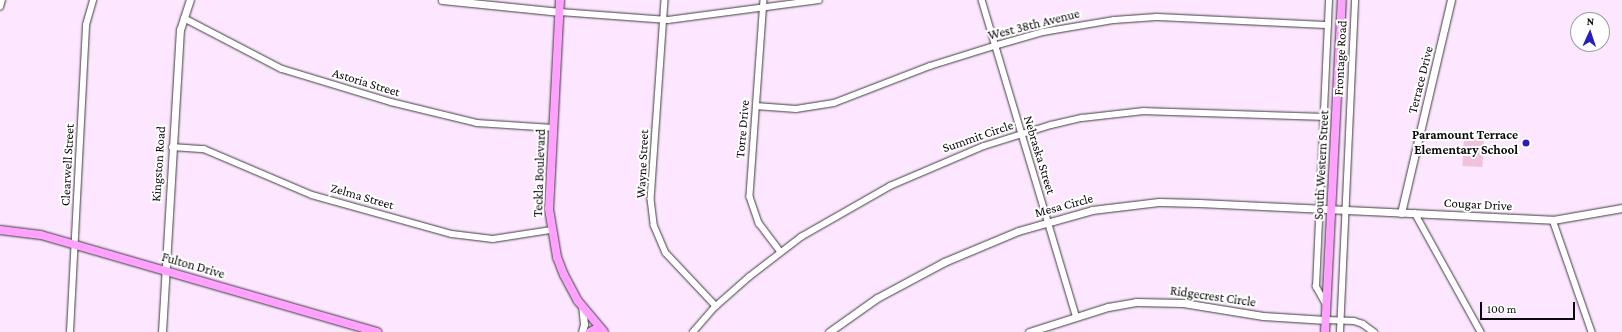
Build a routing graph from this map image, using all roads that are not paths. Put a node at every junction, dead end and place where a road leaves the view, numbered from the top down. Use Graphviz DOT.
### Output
graph roads {
  1 [pos="2,0"];
  2 [pos="93,0"];
  3 [pos="190,0"];
  4 [pos="442,0"];
  5 [pos="560,0"];
  6 [pos="665,0"];
  7 [pos="764,0"];
  8 [pos="819,0"];
  9 [pos="982,0"];
  10 [pos="1329,0"];
  11 [pos="1342,0"];
  12 [pos="1355,0"];
  13 [pos="1451,0"];
  14 [pos="0,7"];
  15 [pos="764,9"];
  16 [pos="560,12"];
  17 [pos="184,18"];
  18 [pos="664,20"];
  19 [pos="1328,24"];
  20 [pos="994,46"];
  21 [pos="756,106"];
  22 [pos="1323,117"];
  23 [pos="553,128"];
  24 [pos="1021,134"];
  25 [pos="172,147"];
  26 [pos="1622,208"];
  27 [pos="1319,209"];
  28 [pos="1332,209"];
  29 [pos="1345,210"];
  30 [pos="1401,213"];
  31 [pos="1415,213"];
  32 [pos="1553,220"];
  33 [pos="1048,222"];
  34 [pos="0,230"];
  35 [pos="551,230"];
  36 [pos="75,245"];
  37 [pos="781,252"];
  38 [pos="165,270"];
  39 [pos="582,306"];
  40 [pos="716,306"];
  41 [pos="1327,306"];
  42 [pos="1076,316"];
  43 [pos="1326,320"];
  44 [pos="1340,320"];
  45 [pos="602,329"];
  46 [pos="70,332"];
  47 [pos="162,332"];
  48 [pos="377,332"];
  49 [pos="582,332"];
  50 [pos="590,332"];
  51 [pos="694,332"];
  52 [pos="829,332"];
  53 [pos="1029,332"];
  54 [pos="1326,332"];
  55 [pos="1340,332"];
  56 [pos="1374,332"];
  57 [pos="1481,332"];
  58 [pos="1592,332"];
  1 -- 14 [label="street"];
  2 -- 36 [label="street, Clearwell Street"];
  3 -- 17 [label="street, Kingston Road"];
  4 -- 16 [label="street"];
  5 -- 16 [label="main road, Teckla Boulevard"];
  6 -- 18 [label="street, Wayne Street"];
  7 -- 15 [label="street, Torre Drive"];
  8 -- 15 [label="street"];
  9 -- 20 [label="street, Nebraska Street"];
  10 -- 19 [label="street"];
  11 -- 28 [label="main road, South Western Street"];
  12 -- 29 [label="street, Frontage Road"];
  13 -- 30 [label="street, Terrace Drive"];
  15 -- 18 [label="street"];
  15 -- 21 [label="street, Torre Drive"];
  16 -- 18 [label="street"];
  16 -- 23 [label="main road, Teckla Boulevard"];
  17 -- 23 [label="street, Astoria Street"];
  17 -- 25 [label="street, Kingston Road"];
  18 -- 40 [label="street, Wayne Street"];
  19 -- 20 [label="street, West 38th Avenue"];
  19 -- 22 [label="street"];
  20 -- 21 [label="street, West 38th Avenue"];
  20 -- 24 [label="street, Nebraska Street"];
  21 -- 37 [label="street, Torre Drive"];
  22 -- 24 [label="street, Summit Circle"];
  22 -- 27 [label="street"];
  23 -- 35 [label="main road, Teckla Boulevard"];
  24 -- 33 [label="street, Nebraska Street"];
  24 -- 37 [label="street, Summit Circle"];
  25 -- 35 [label="street, Zelma Street"];
  25 -- 38 [label="street, Kingston Road"];
  26 -- 32 [label="street, Cougar Drive"];
  27 -- 28 [label="street, Mesa Circle"];
  27 -- 33 [label="street, Mesa Circle"];
  27 -- 41 [label="street"];
  28 -- 29 [label="street, Cougar Drive"];
  28 -- 41 [label="main road, South Western Street"];
  29 -- 30 [label="street, Cougar Drive"];
  29 -- 44 [label="street, Frontage Road"];
  30 -- 31 [label="street, Cougar Drive"];
  31 -- 32 [label="street, Cougar Drive"];
  31 -- 57 [label="street"];
  32 -- 58 [label="street"];
  33 -- 42 [label="street, Nebraska Street"];
  33 -- 52 [label="street, Mesa Circle"];
  34 -- 36 [label="main road, Fulton Drive"];
  35 -- 39 [label="main road, Teckla Boulevard"];
  36 -- 38 [label="main road, Fulton Drive"];
  36 -- 46 [label="street, Clearwell Street"];
  37 -- 40 [label="street, Summit Circle"];
  38 -- 47 [label="street, Kingston Road"];
  38 -- 48 [label="main road, Fulton Drive"];
  39 -- 45 [label="main road, Teckla Boulevard"];
  39 -- 49 [label="street"];
  40 -- 51 [label="street, Summit Circle"];
  41 -- 43 [label="main road, South Western Street"];
  42 -- 43 [label="street, Ridgecrest Circle"];
  42 -- 53 [label="street, Ridgecrest Circle"];
  43 -- 44 [label="street"];
  43 -- 54 [label="main road, South Western Street"];
  44 -- 55 [label="street, Frontage Road"];
  44 -- 56 [label="street"];
  45 -- 50 [label="main road"];
}
